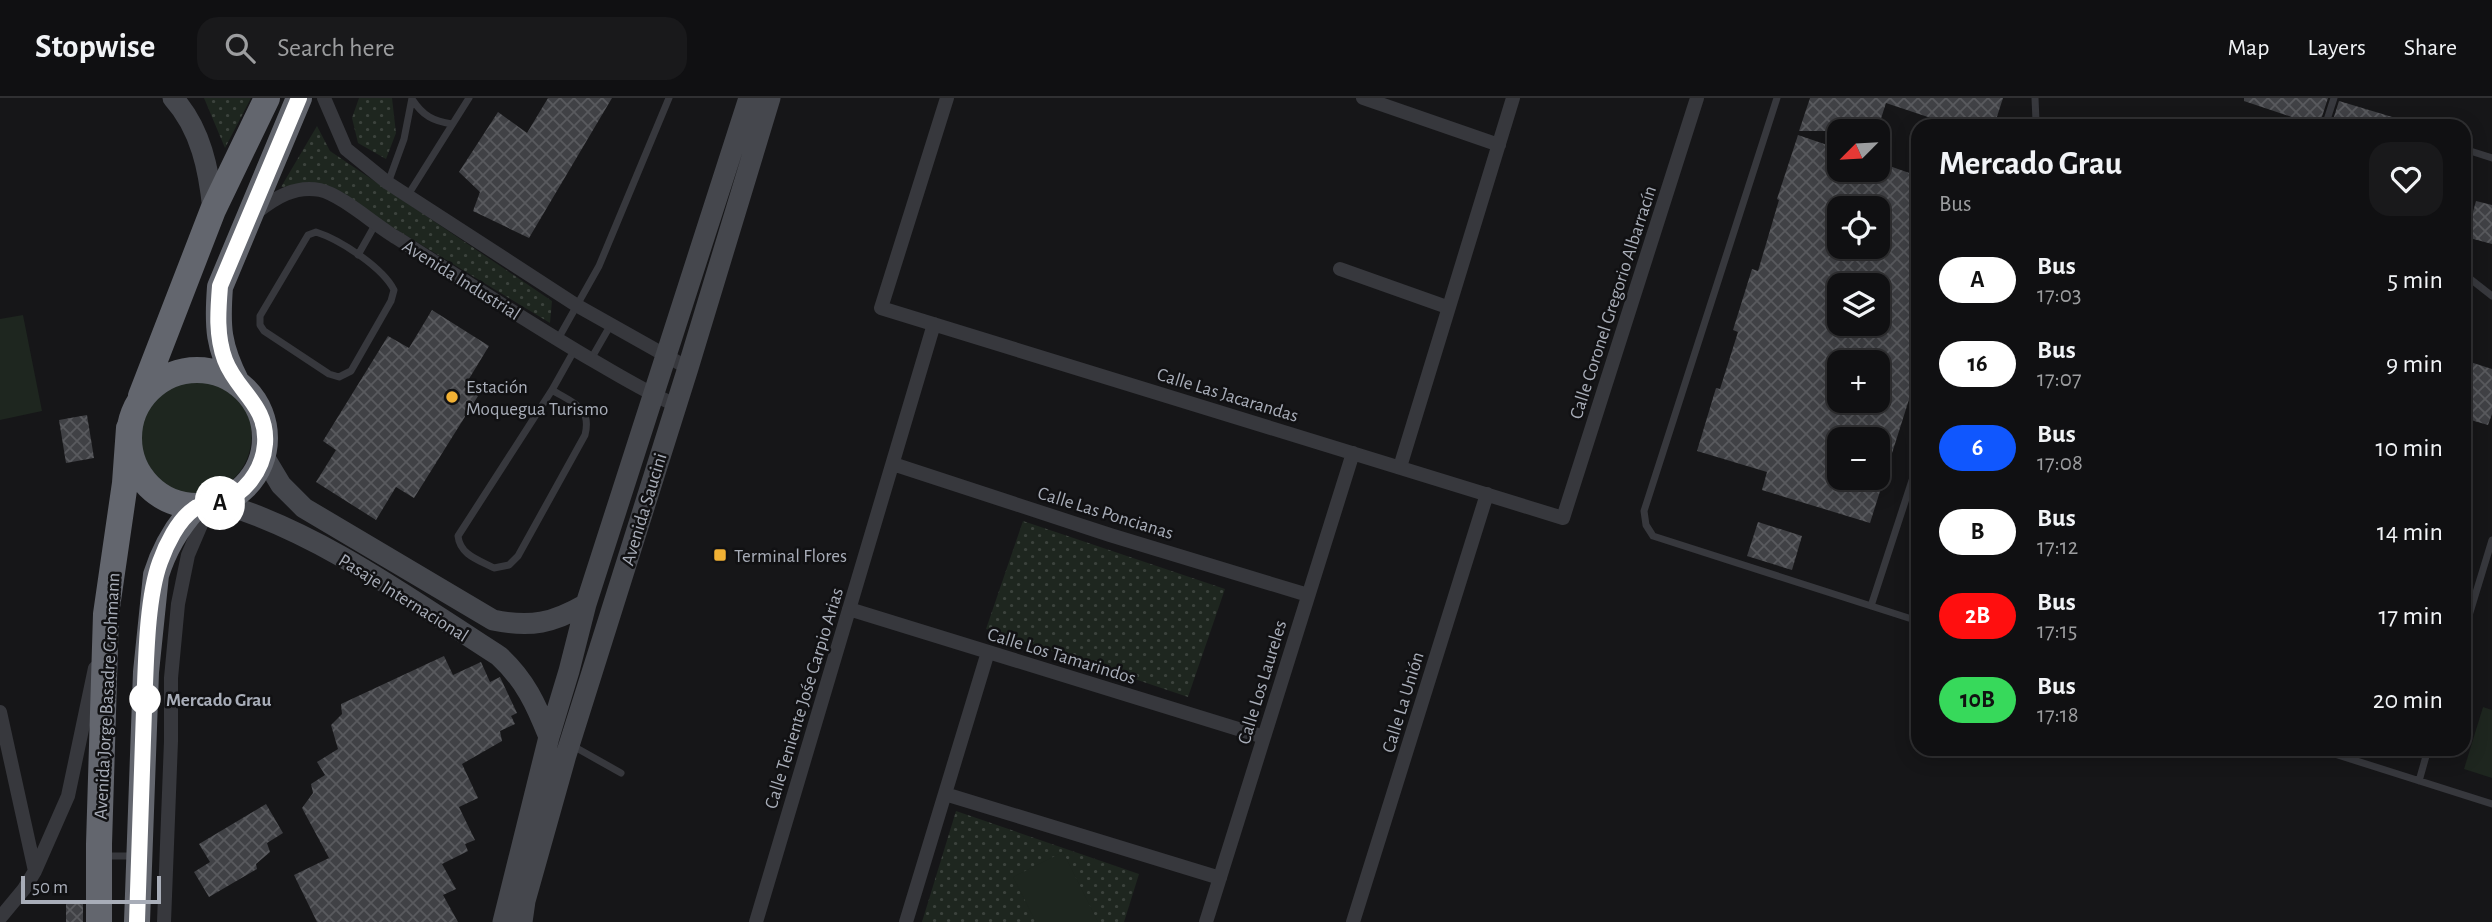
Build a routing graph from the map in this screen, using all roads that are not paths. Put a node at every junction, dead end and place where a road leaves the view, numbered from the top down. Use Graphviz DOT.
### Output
graph roads {
  1 [pos="173,98"];
  2 [pos="267,98"];
  3 [pos="299,98"];
  4 [pos="324,98"];
  5 [pos="412,98"];
  6 [pos="469,98"];
  7 [pos="669,98"];
  8 [pos="771,98"];
  9 [pos="947,98"];
  10 [pos="1363,98"];
  11 [pos="1513,98"];
  12 [pos="1697,98"];
  13 [pos="1777,98"];
  14 [pos="2035,98"];
  15 [pos="2334,98"];
  16 [pos="752,111"];
  17 [pos="2035,119"];
  18 [pos="2327,119"];
  19 [pos="452,124"];
  20 [pos="1499,145"];
  21 [pos="2471,151"];
  22 [pos="2492,158"];
  23 [pos="388,183"];
  24 [pos="408,195"];
  25 [pos="213,210"];
  26 [pos="248,220"];
  27 [pos="374,225"];
  28 [pos="358,255"];
  29 [pos="1340,269"];
  30 [pos="2471,280"];
  31 [pos="2492,296"];
  32 [pos="576,305"];
  33 [pos="1447,307"];
  34 [pos="934,324"];
  35 [pos="610,326"];
  36 [pos="558,339"];
  37 [pos="575,349"];
  38 [pos="665,356"];
  39 [pos="592,359"];
  40 [pos="688,369"];
  41 [pos="237,383"];
  42 [pos="552,390"];
  43 [pos="652,395"];
  44 [pos="676,405"];
  45 [pos="134,416"];
  46 [pos="1353,453"];
  47 [pos="263,455"];
  48 [pos="893,464"];
  49 [pos="1400,467"];
  50 [pos="1911,483"];
  51 [pos="1487,494"];
  52 [pos="208,505"];
  53 [pos="1563,518"];
  54 [pos="2492,540"];
  55 [pos="1308,595"];
  56 [pos="586,604"];
  57 [pos="1871,606"];
  58 [pos="849,609"];
  59 [pos="2471,609"];
  60 [pos="106,614"];
  61 [pos="1911,619"];
  62 [pos="988,652"];
  63 [pos="0,712"];
  64 [pos="549,737"];
  65 [pos="1264,737"];
  66 [pos="569,744"];
  67 [pos="2342,756"];
  68 [pos="2426,756"];
  69 [pos="621,773"];
  70 [pos="2419,780"];
  71 [pos="945,794"];
  72 [pos="2492,804"];
  73 [pos="99,856"];
  74 [pos="138,856"];
  75 [pos="35,871"];
  76 [pos="1220,878"];
  77 [pos="0,918"];
  78 [pos="99,922"];
  79 [pos="137,922"];
  80 [pos="164,922"];
  81 [pos="503,922"];
  82 [pos="522,922"];
  83 [pos="756,922"];
  84 [pos="906,922"];
  85 [pos="1206,922"];
  86 [pos="1353,922"];
  1 -- 25 [label="main road"];
  2 -- 25 [label="highway, Avenida Jorge Basadre Grohmann"];
  3 -- 26 [label="highway"];
  4 -- 23 [label="street, Avenida Industrial"];
  5 -- 19 [label="lane"];
  5 -- 23 [label="lane"];
  6 -- 19 [label="lane"];
  7 -- 32 [label="lane"];
  8 -- 16 [label="main road, Avenida Saucini"];
  9 -- 34 [label="street, Calle Las Jacarandas"];
  10 -- 20 [label="street"];
  11 -- 20 [label="street"];
  12 -- 53 [label="street, Calle Coronel Gregorio Albarracín"];
  13 -- 57 [label="lane"];
  14 -- 17 [label="lane"];
  15 -- 18 [label="lane"];
  16 -- 38 [label="main road, Avenida Saucini"];
  16 -- 40 [label="main road, Avenida Saucini"];
  19 -- 24 [label="lane"];
  20 -- 33 [label="street"];
  21 -- 22 [label="lane"];
  23 -- 24 [label="street, Avenida Industrial"];
  24 -- 32 [label="street, Avenida Industrial"];
  25 -- 45 [label="highway, Avenida Jorge Basadre Grohmann"];
  26 -- 27 [label="street, Avenida Industrial"];
  26 -- 41 [label="highway"];
  27 -- 28 [label="lane"];
  27 -- 36 [label="street, Avenida Industrial"];
  28 -- 28 [label="lane"];
  29 -- 33 [label="street"];
  30 -- 31 [label="lane"];
  32 -- 35 [label="street, Avenida Industrial"];
  32 -- 36 [label="lane"];
  33 -- 49 [label="street"];
  34 -- 46 [label="street, Calle Las Jacarandas"];
  34 -- 48 [label="street, Calle Teniente Jośe Carpio Arias"];
  35 -- 38 [label="street, Avenida Industrial"];
  35 -- 39 [label="lane"];
  36 -- 37 [label="street, Avenida Industrial"];
  37 -- 39 [label="street, Avenida Industrial"];
  37 -- 42 [label="lane"];
  38 -- 40 [label="street, Avenida Industrial"];
  38 -- 43 [label="main road, Avenida Saucini"];
  39 -- 43 [label="street, Avenida Industrial"];
  40 -- 44 [label="main road, Avenida Saucini"];
  41 -- 45 [label="highway"];
  41 -- 47 [label="highway"];
  42 -- 42 [label="lane"];
  43 -- 44 [label="street, Avenida Industrial"];
  43 -- 56 [label="main road, Avenida Saucini"];
  44 -- 66 [label="main road, Avenida Saucini"];
  45 -- 52 [label="highway"];
  45 -- 60 [label="highway, Avenida Jorge Basadre Grohmann"];
  46 -- 49 [label="street, Calle Las Jacarandas"];
  46 -- 55 [label="street, Calle Los Laureles"];
  47 -- 52 [label="highway"];
  47 -- 56 [label="main road, Pasaje Internacional"];
  48 -- 55 [label="street, Calle Las Poncianas"];
  48 -- 58 [label="street, Calle Teniente Jośe Carpio Arias"];
  49 -- 51 [label="street, Calle Las Jacarandas"];
  50 -- 57 [label="lane"];
  51 -- 53 [label="street, Calle Las Jacarandas"];
  51 -- 86 [label="street, Calle La Unión"];
  52 -- 64 [label="main road, Pasaje Internacional"];
  52 -- 74 [label="highway, Avenida Jorge Basadre Grohmann"];
  52 -- 80 [label="street"];
  54 -- 59 [label="lane"];
  55 -- 65 [label="street, Calle Los Laureles"];
  56 -- 64 [label="main road, Avenida Saucini"];
  57 -- 61 [label="lane"];
  58 -- 62 [label="street, Calle Los Tamarindos"];
  58 -- 83 [label="street, Calle Teniente Jośe Carpio Arias"];
  60 -- 73 [label="highway, Avenida Jorge Basadre Grohmann"];
  60 -- 75 [label="street"];
  62 -- 65 [label="street, Calle Los Tamarindos"];
  62 -- 71 [label="street"];
  63 -- 75 [label="street"];
  64 -- 66 [label="main road"];
  64 -- 81 [label="main road, Avenida Saucini"];
  65 -- 76 [label="street, Calle Los Laureles"];
  66 -- 69 [label="lane"];
  66 -- 82 [label="main road, Avenida Saucini"];
  67 -- 70 [label="lane"];
  68 -- 70 [label="lane"];
  70 -- 72 [label="lane"];
  71 -- 76 [label="street"];
  71 -- 84 [label="street"];
  73 -- 74 [label="lane"];
  73 -- 78 [label="highway, Avenida Jorge Basadre Grohmann"];
  74 -- 79 [label="highway, Avenida Jorge Basadre Grohmann"];
  75 -- 77 [label="street"];
  76 -- 85 [label="street, Calle Los Laureles"];
}
